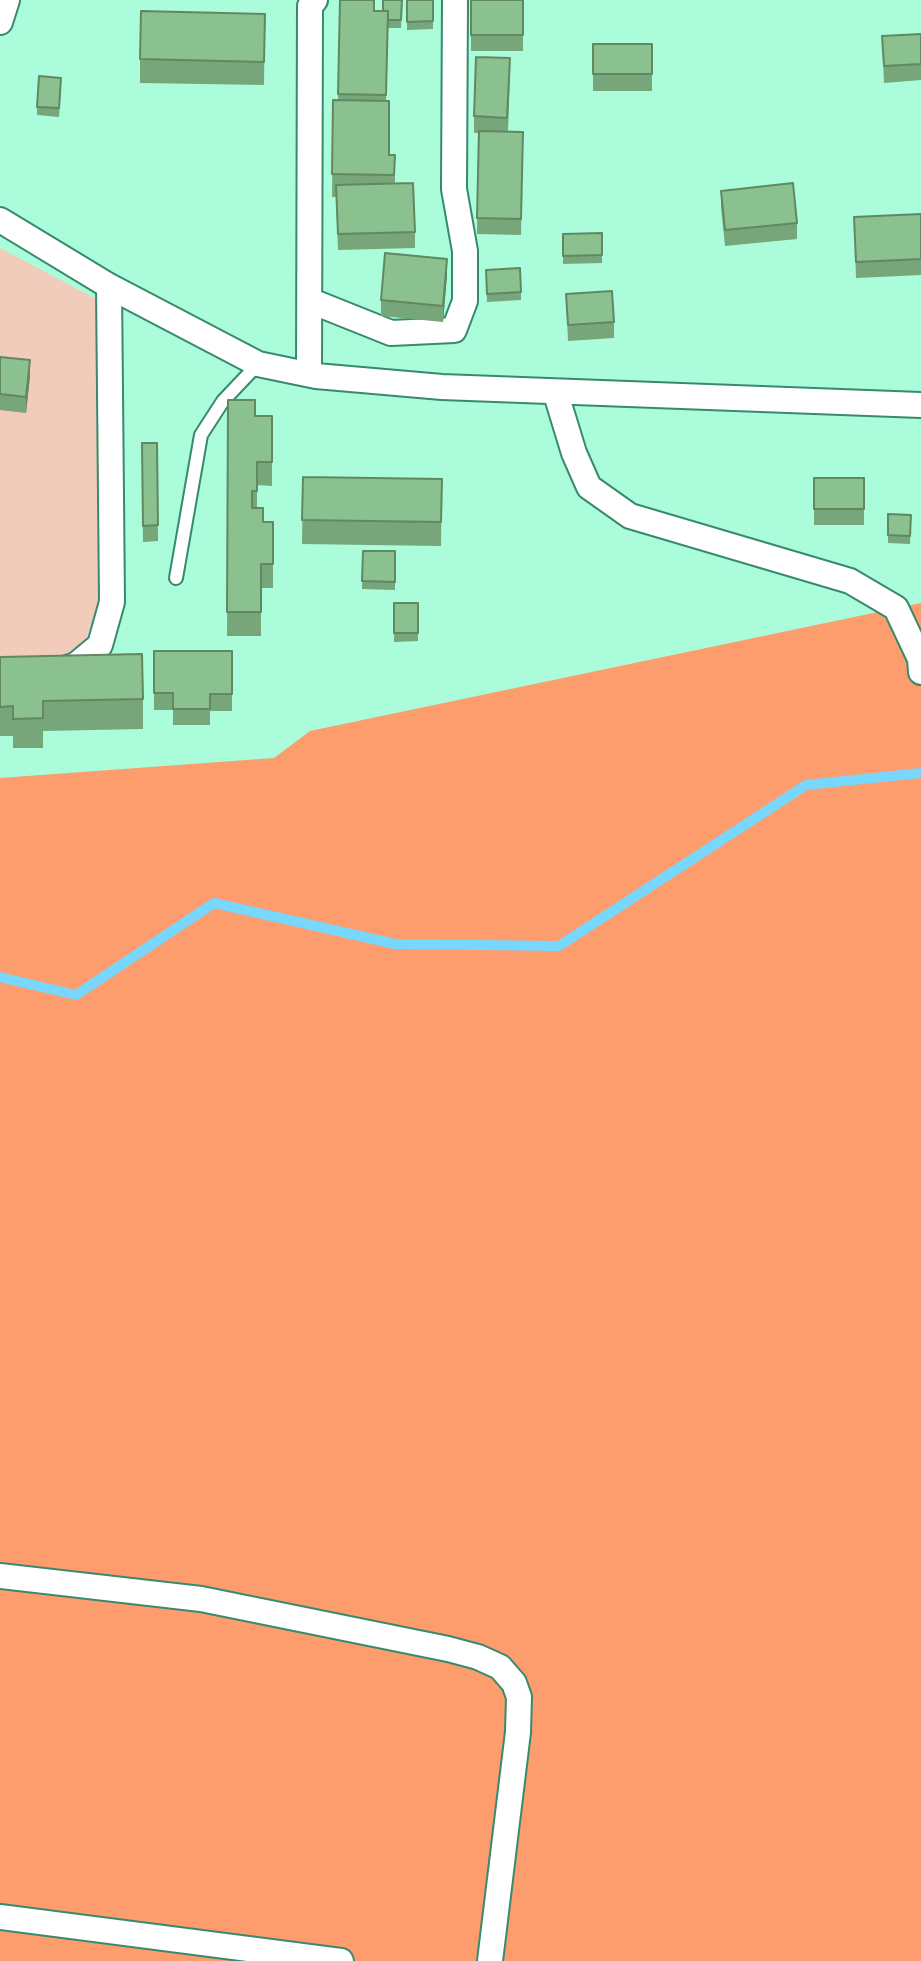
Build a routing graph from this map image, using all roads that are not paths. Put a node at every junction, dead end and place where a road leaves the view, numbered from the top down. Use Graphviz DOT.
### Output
graph roads {
  1 [pos="7,0"];
  2 [pos="315,0"];
  3 [pos="455,0"];
  4 [pos="0,22"];
  5 [pos="0,220"];
  6 [pos="109,286"];
  7 [pos="311,301"];
  8 [pos="258,364"];
  9 [pos="309,374"];
  10 [pos="556,394"];
  11 [pos="921,405"];
  12 [pos="176,578"];
  13 [pos="921,672"];
  14 [pos="0,678"];
  15 [pos="0,1576"];
  16 [pos="0,1917"];
  17 [pos="341,1961"];
  18 [pos="490,1961"];
  1 -- 4 [label="street"];
  2 -- 7 [label="street"];
  3 -- 7 [label="street"];
  5 -- 6 [label="street"];
  6 -- 8 [label="street"];
  6 -- 14 [label="street"];
  7 -- 9 [label="street"];
  8 -- 9 [label="street"];
  8 -- 12 [label="lane"];
  9 -- 10 [label="street"];
  10 -- 11 [label="street"];
  10 -- 13 [label="street"];
  15 -- 18 [label="street"];
  16 -- 17 [label="street"];
}
